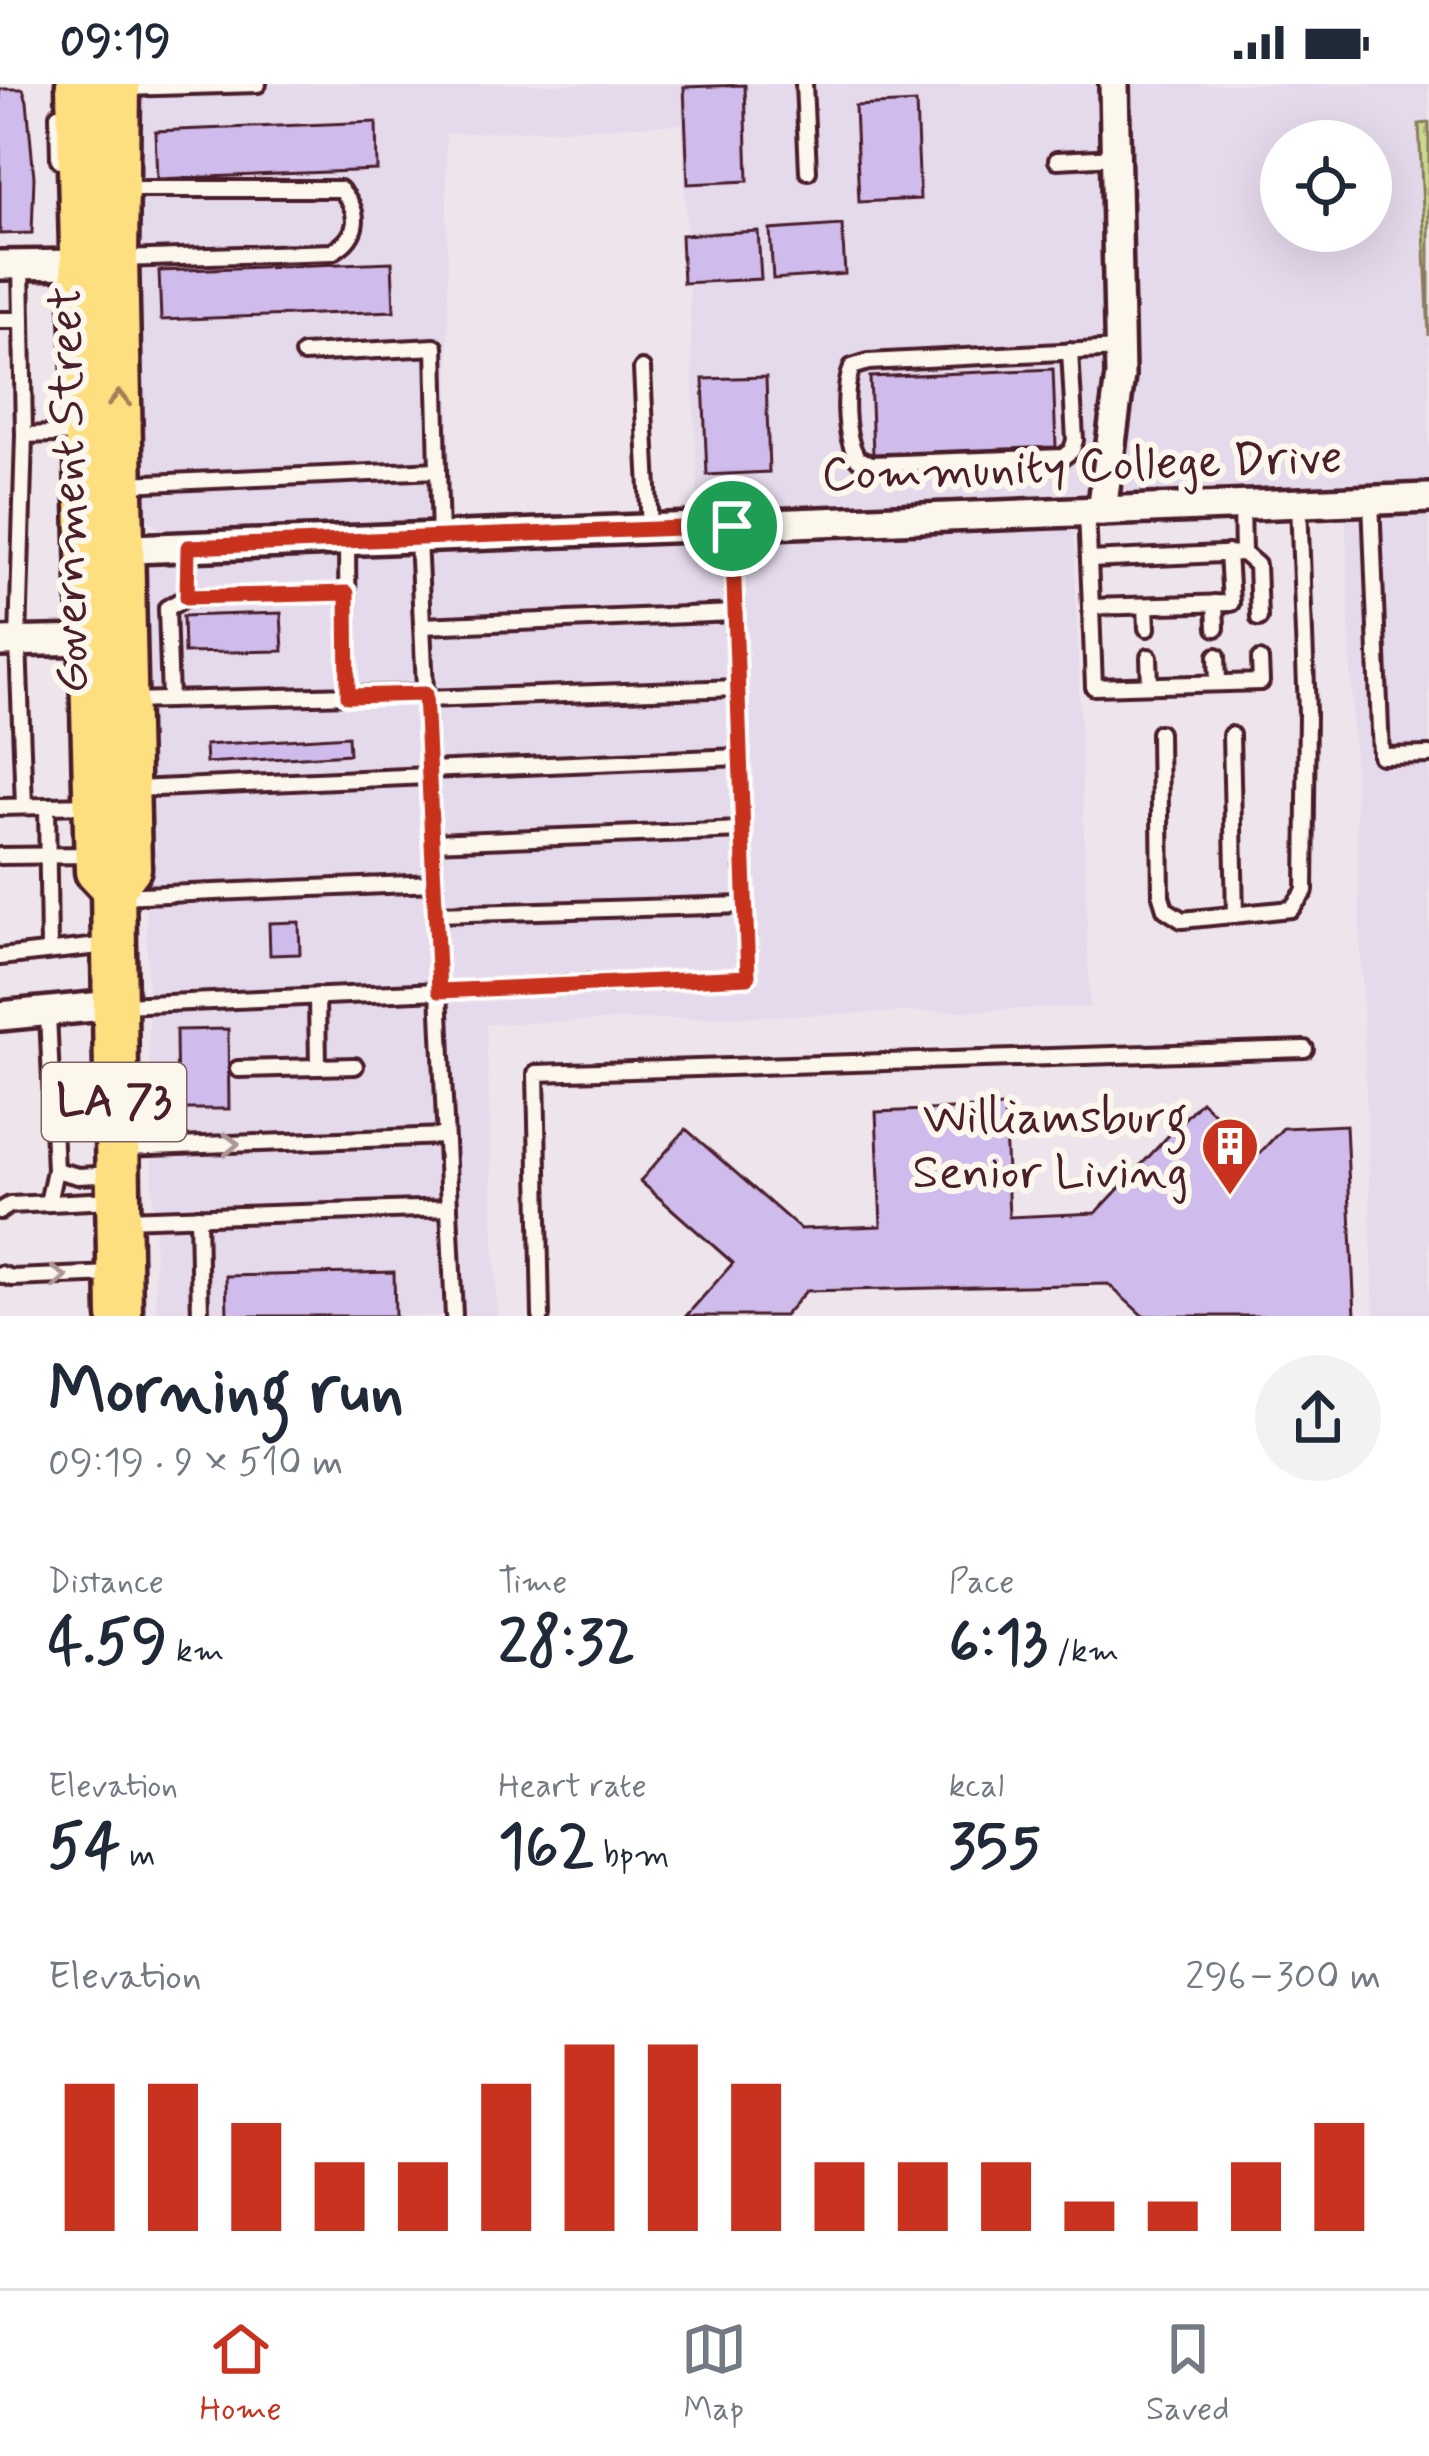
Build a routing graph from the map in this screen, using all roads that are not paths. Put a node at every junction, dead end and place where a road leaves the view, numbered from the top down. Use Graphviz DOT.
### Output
graph roads {
  1 [pos="173,84"];
  2 [pos="258,84"];
  3 [pos="804,84"];
  4 [pos="1114,84"];
  5 [pos="98,92"];
  6 [pos="1117,158"];
  7 [pos="1057,160"];
  8 [pos="808,171"];
  9 [pos="117,189"];
  10 [pos="100,261"];
  11 [pos="10,265"];
  12 [pos="0,320"];
  13 [pos="22,320"];
  14 [pos="1119,349"];
  15 [pos="1070,351"];
  16 [pos="303,354"];
  17 [pos="642,369"];
  18 [pos="88,433"];
  19 [pos="24,435"];
  20 [pos="438,470"];
  21 [pos="121,484"];
  22 [pos="1429,498"];
  23 [pos="1370,500"];
  24 [pos="1299,502"];
  25 [pos="1242,505"];
  26 [pos="1095,511"];
  27 [pos="732,526"];
  28 [pos="650,529"];
  29 [pos="429,538"];
  30 [pos="346,541"];
  31 [pos="188,547"];
  32 [pos="107,550"];
  33 [pos="1236,553"];
  34 [pos="1089,560"];
  35 [pos="347,593"];
  36 [pos="187,597"];
  37 [pos="1215,603"];
  38 [pos="1145,606"];
  39 [pos="1091,608"];
  40 [pos="735,614"];
  41 [pos="1259,618"];
  42 [pos="422,626"];
  43 [pos="1147,628"];
  44 [pos="1216,628"];
  45 [pos="92,640"];
  46 [pos="9,642"];
  47 [pos="1217,656"];
  48 [pos="1149,657"];
  49 [pos="1260,660"];
  50 [pos="1218,683"];
  51 [pos="1150,685"];
  52 [pos="738,688"];
  53 [pos="348,696"];
  54 [pos="425,696"];
  55 [pos="170,700"];
  56 [pos="125,701"];
  57 [pos="1160,733"];
  58 [pos="1231,735"];
  59 [pos="1429,755"];
  60 [pos="740,757"];
  61 [pos="428,773"];
  62 [pos="116,782"];
  63 [pos="24,806"];
  64 [pos="47,806"];
  65 [pos="0,807"];
  66 [pos="743,830"];
  67 [pos="432,842"];
  68 [pos="0,856"];
  69 [pos="48,856"];
  70 [pos="108,880"];
  71 [pos="434,883"];
  72 [pos="746,904"];
  73 [pos="435,914"];
  74 [pos="1235,915"];
  75 [pos="113,945"];
  76 [pos="49,949"];
  77 [pos="0,957"];
  78 [pos="439,991"];
  79 [pos="317,996"];
  80 [pos="113,1005"];
  81 [pos="48,1014"];
  82 [pos="0,1016"];
  83 [pos="1305,1049"];
  84 [pos="355,1066"];
  85 [pos="318,1067"];
  86 [pos="238,1069"];
  87 [pos="446,1136"];
  88 [pos="55,1170"];
  89 [pos="115,1185"];
  90 [pos="48,1203"];
  91 [pos="449,1208"];
  92 [pos="0,1211"];
  93 [pos="198,1216"];
  94 [pos="0,1274"];
  95 [pos="118,1274"];
  96 [pos="120,1316"];
  97 [pos="200,1316"];
  98 [pos="454,1316"];
  99 [pos="541,1316"];
  1 -- 2 [label="lane"];
  1 -- 5 [label="lane"];
  3 -- 8 [label="lane"];
  4 -- 6 [label="street"];
  5 -- 9 [label="main road, Government Street / LA 73"];
  5 -- 10 [label="main road, Government Street / LA 73"];
  6 -- 7 [label="lane"];
  6 -- 14 [label="street"];
  9 -- 10 [label="main road, Government Street / LA 73"];
  9 -- 10 [label="lane"];
  10 -- 11 [label="street"];
  10 -- 18 [label="main road, Government Street / LA 73"];
  21 -- 10 [label="main road, Government Street / LA 73, one-way"];
  11 -- 13 [label="lane"];
  12 -- 13 [label="lane"];
  13 -- 19 [label="lane"];
  14 -- 15 [label="lane"];
  14 -- 26 [label="street"];
  15 -- 15 [label="lane"];
  16 -- 20 [label="lane"];
  17 -- 28 [label="lane"];
  18 -- 19 [label="lane"];
  18 -- 32 [label="main road, Government Street / LA 73"];
  19 -- 46 [label="lane"];
  20 -- 21 [label="lane"];
  20 -- 29 [label="lane"];
  21 -- 32 [label="main road, Government Street / LA 73"];
  22 -- 23 [label="street, Community College Drive"];
  23 -- 24 [label="street, Community College Drive"];
  23 -- 59 [label="lane"];
  24 -- 25 [label="street, Community College Drive"];
  24 -- 74 [label="lane"];
  25 -- 26 [label="street, Community College Drive"];
  25 -- 33 [label="lane"];
  26 -- 27 [label="street, Community College Drive"];
  26 -- 34 [label="lane"];
  27 -- 28 [label="street, Community College Drive"];
  27 -- 40 [label="lane"];
  28 -- 29 [label="street, Community College Drive"];
  29 -- 30 [label="street, Community College Drive"];
  29 -- 42 [label="lane"];
  30 -- 31 [label="street, Community College Drive"];
  30 -- 35 [label="lane"];
  31 -- 32 [label="street, Community College Drive"];
  31 -- 36 [label="lane"];
  32 -- 45 [label="main road, Government Street / LA 73"];
  32 -- 56 [label="main road, Government Street / LA 73"];
  33 -- 34 [label="lane"];
  33 -- 37 [label="lane"];
  33 -- 41 [label="lane"];
  34 -- 39 [label="lane"];
  35 -- 36 [label="lane"];
  35 -- 53 [label="lane"];
  36 -- 55 [label="lane"];
  37 -- 38 [label="lane"];
  37 -- 44 [label="lane"];
  38 -- 39 [label="lane"];
  38 -- 43 [label="lane"];
  39 -- 51 [label="lane"];
  40 -- 42 [label="lane"];
  40 -- 52 [label="lane"];
  42 -- 54 [label="lane"];
  45 -- 46 [label="street"];
  45 -- 62 [label="main road, Government Street / LA 73"];
  45 -- 62 [label="main road"];
  46 -- 63 [label="lane"];
  47 -- 50 [label="lane"];
  48 -- 51 [label="lane"];
  49 -- 50 [label="lane"];
  50 -- 51 [label="lane"];
  52 -- 54 [label="lane"];
  52 -- 60 [label="lane"];
  53 -- 54 [label="lane"];
  53 -- 55 [label="lane"];
  54 -- 61 [label="lane"];
  55 -- 56 [label="lane"];
  56 -- 62 [label="main road, Government Street / LA 73"];
  57 -- 74 [label="lane"];
  58 -- 74 [label="lane"];
  60 -- 61 [label="lane"];
  60 -- 66 [label="lane"];
  61 -- 62 [label="lane"];
  61 -- 67 [label="lane"];
  62 -- 64 [label="lane"];
  62 -- 70 [label="main road, Government Street / LA 73"];
  63 -- 64 [label="lane"];
  63 -- 65 [label="lane"];
  64 -- 69 [label="lane"];
  66 -- 67 [label="lane"];
  66 -- 72 [label="lane"];
  67 -- 71 [label="lane"];
  68 -- 69 [label="lane"];
  69 -- 70 [label="lane"];
  69 -- 76 [label="lane"];
  70 -- 71 [label="lane"];
  70 -- 75 [label="main road, Government Street / LA 73"];
  71 -- 73 [label="lane"];
  72 -- 73 [label="lane"];
  72 -- 78 [label="lane"];
  73 -- 78 [label="lane"];
  75 -- 76 [label="lane"];
  75 -- 80 [label="main road, Government Street / LA 73"];
  76 -- 77 [label="lane"];
  78 -- 79 [label="lane"];
  78 -- 87 [label="lane"];
  79 -- 80 [label="lane"];
  79 -- 85 [label="lane"];
  80 -- 81 [label="street"];
  80 -- 89 [label="main road, Government Street / LA 73"];
  81 -- 82 [label="street"];
  81 -- 88 [label="lane"];
  83 -- 99 [label="lane"];
  84 -- 85 [label="lane"];
  85 -- 86 [label="lane"];
  89 -- 87 [label="lane, one-way"];
  87 -- 91 [label="lane"];
  88 -- 89 [label="lane"];
  88 -- 90 [label="lane"];
  89 -- 90 [label="lane"];
  89 -- 93 [label="lane"];
  89 -- 95 [label="main road, Government Street / LA 73"];
  90 -- 92 [label="lane"];
  91 -- 93 [label="lane"];
  91 -- 98 [label="lane"];
  93 -- 97 [label="lane"];
  94 -- 95 [label="lane, one-way"];
  95 -- 96 [label="main road, Government Street / LA 73"];
}
